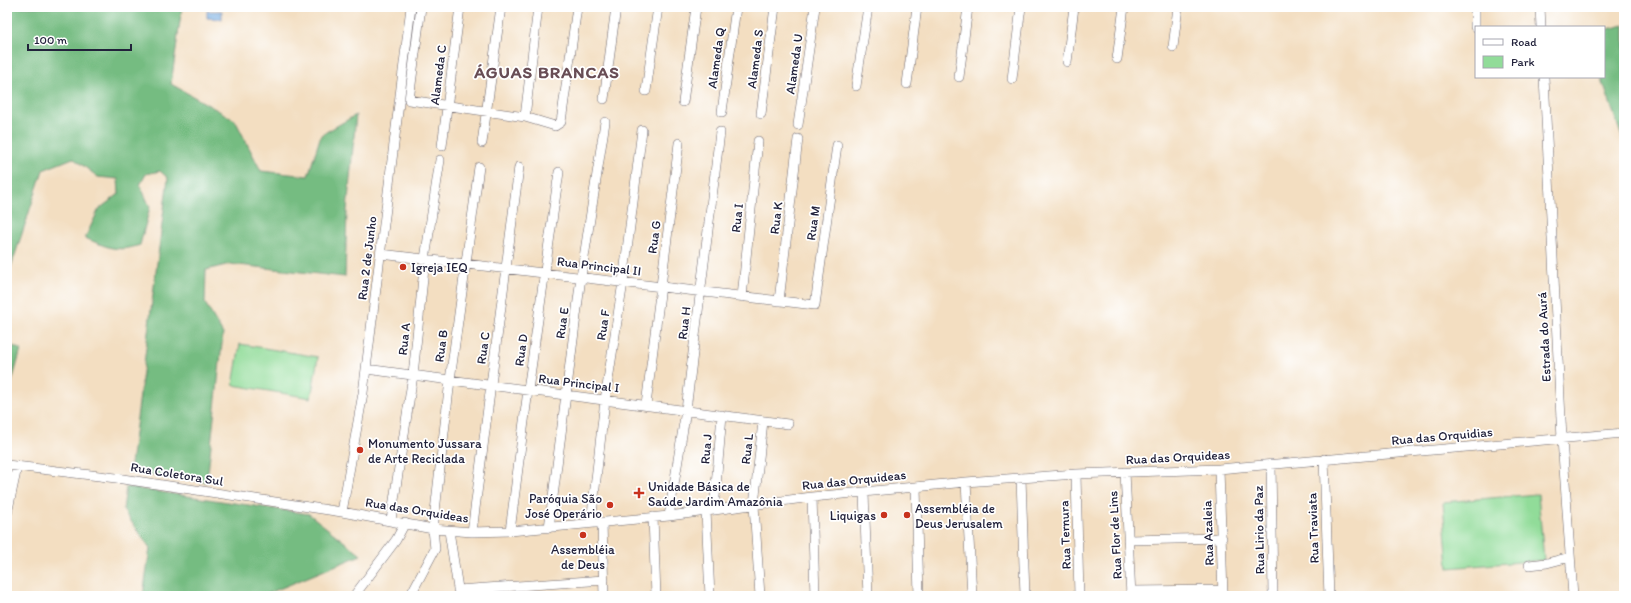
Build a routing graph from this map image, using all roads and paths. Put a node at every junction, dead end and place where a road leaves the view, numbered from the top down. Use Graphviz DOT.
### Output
graph roads {
  1 [pos="411,7"];
  2 [pos="421,7"];
  3 [pos="460,7"];
  4 [pos="501,7"];
  5 [pos="538,7"];
  6 [pos="577,7"];
  7 [pos="616,7"];
  8 [pos="658,7"];
  9 [pos="696,7"];
  10 [pos="736,7"];
  11 [pos="775,7"];
  12 [pos="815,7"];
  13 [pos="868,7"];
  14 [pos="917,7"];
  15 [pos="968,7"];
  16 [pos="1021,7"];
  17 [pos="1074,7"];
  18 [pos="1124,7"];
  19 [pos="1178,7"];
  20 [pos="1475,7"];
  21 [pos="1540,7"];
  22 [pos="1476,26"];
  23 [pos="1541,26"];
  24 [pos="1173,47"];
  25 [pos="1117,59"];
  26 [pos="1067,62"];
  27 [pos="959,77"];
  28 [pos="1544,78"];
  29 [pos="1012,79"];
  30 [pos="907,84"];
  31 [pos="856,86"];
  32 [pos="646,91"];
  33 [pos="604,99"];
  34 [pos="683,102"];
  35 [pos="447,106"];
  36 [pos="487,111"];
  37 [pos="722,112"];
  38 [pos="761,114"];
  39 [pos="525,117"];
  40 [pos="605,122"];
  41 [pos="798,125"];
  42 [pos="642,130"];
  43 [pos="720,132"];
  44 [pos="798,139"];
  45 [pos="758,142"];
  46 [pos="482,143"];
  47 [pos="679,144"];
  48 [pos="837,145"];
  49 [pos="442,146"];
  50 [pos="440,160"];
  51 [pos="479,167"];
  52 [pos="518,167"];
  53 [pos="559,172"];
  54 [pos="381,254"];
  55 [pos="425,259"];
  56 [pos="466,264"];
  57 [pos="506,268"];
  58 [pos="545,273"];
  59 [pos="581,277"];
  60 [pos="623,282"];
  61 [pos="660,287"];
  62 [pos="701,292"];
  63 [pos="742,297"];
  64 [pos="779,301"];
  65 [pos="815,305"];
  66 [pos="366,369"];
  67 [pos="413,375"];
  68 [pos="450,380"];
  69 [pos="491,385"];
  70 [pos="528,390"];
  71 [pos="565,395"];
  72 [pos="605,400"];
  73 [pos="646,405"];
  74 [pos="686,410"];
  75 [pos="722,415"];
  76 [pos="763,421"];
  77 [pos="788,424"];
  78 [pos="1624,433"];
  79 [pos="1562,439"];
  80 [pos="1324,460"];
  81 [pos="1271,464"];
  82 [pos="7,465"];
  83 [pos="17,467"];
  84 [pos="1219,469"];
  85 [pos="1125,472"];
  86 [pos="1076,474"];
  87 [pos="1021,478"];
  88 [pos="966,482"];
  89 [pos="916,487"];
  90 [pos="864,493"];
  91 [pos="812,497"];
  92 [pos="754,505"];
  93 [pos="710,510"];
  94 [pos="342,512"];
  95 [pos="7,514"];
  96 [pos="669,516"];
  97 [pos="653,517"];
  98 [pos="391,520"];
  99 [pos="602,522"];
  100 [pos="405,523"];
  101 [pos="592,523"];
  102 [pos="549,528"];
  103 [pos="433,529"];
  104 [pos="449,531"];
  105 [pos="510,531"];
  106 [pos="472,532"];
  107 [pos="1222,538"];
  108 [pos="1128,540"];
  109 [pos="1570,557"];
  110 [pos="1529,565"];
  111 [pos="604,580"];
  112 [pos="459,593"];
  113 [pos="1223,593"];
  114 [pos="1131,594"];
  115 [pos="354,596"];
  116 [pos="410,596"];
  117 [pos="604,596"];
  118 [pos="656,596"];
  119 [pos="710,596"];
  120 [pos="760,596"];
  121 [pos="816,596"];
  122 [pos="868,596"];
  123 [pos="919,596"];
  124 [pos="972,596"];
  125 [pos="1025,596"];
  126 [pos="1079,596"];
  127 [pos="1273,596"];
  128 [pos="1329,596"];
  129 [pos="1572,596"];
  1 -- 54 [label="street, Rua 2 de Junho"];
  2 -- 35 [label="street"];
  3 -- 35 [label="street, Alameda C"];
  4 -- 36 [label="street"];
  5 -- 39 [label="street"];
  6 -- 39 [label="street"];
  7 -- 33 [label="street"];
  8 -- 32 [label="street"];
  9 -- 34 [label="street"];
  10 -- 37 [label="street, Alameda Q"];
  11 -- 38 [label="street, Alameda S"];
  12 -- 41 [label="street, Alameda U"];
  13 -- 31 [label="street"];
  14 -- 30 [label="street"];
  15 -- 27 [label="street"];
  16 -- 29 [label="street"];
  17 -- 26 [label="street"];
  18 -- 25 [label="street"];
  19 -- 24 [label="street"];
  20 -- 22 [label="street"];
  21 -- 23 [label="street"];
  28 -- 79 [label="street, Estrada do Aurá"];
  35 -- 36 [label="street"];
  35 -- 49 [label="street, Alameda C"];
  36 -- 39 [label="street"];
  36 -- 46 [label="street"];
  40 -- 59 [label="street, Rua E"];
  42 -- 60 [label="street, Rua F"];
  43 -- 62 [label="street, Rua H"];
  44 -- 64 [label="street, Rua K"];
  45 -- 63 [label="street, Rua I"];
  47 -- 61 [label="street, Rua G"];
  48 -- 65 [label="street, Rua M"];
  50 -- 55 [label="street, Rua A"];
  51 -- 56 [label="street, Rua B"];
  52 -- 57 [label="street, Rua C"];
  53 -- 58 [label="street, Rua D"];
  54 -- 55 [label="street, Rua Principal II"];
  54 -- 66 [label="street, Rua 2 de Junho"];
  55 -- 56 [label="street, Rua Principal II"];
  55 -- 67 [label="street, Rua A"];
  56 -- 57 [label="street, Rua Principal II"];
  56 -- 68 [label="street, Rua B"];
  57 -- 58 [label="street, Rua Principal II"];
  57 -- 69 [label="street, Rua C"];
  58 -- 59 [label="street, Rua Principal II"];
  58 -- 70 [label="street, Rua D"];
  59 -- 60 [label="street, Rua Principal II"];
  59 -- 71 [label="street, Rua E"];
  60 -- 61 [label="street, Rua Principal II"];
  60 -- 72 [label="street, Rua F"];
  61 -- 62 [label="street, Rua Principal II"];
  61 -- 73 [label="street, Rua G"];
  62 -- 63 [label="street, Rua Principal II"];
  62 -- 74 [label="street, Rua H"];
  63 -- 64 [label="street, Rua Principal II"];
  64 -- 65 [label="street, Rua Principal II"];
  66 -- 67 [label="street, Rua Principal I"];
  66 -- 94 [label="street, Rua 2 de Junho"];
  67 -- 68 [label="street, Rua Principal I"];
  67 -- 98 [label="street, Rua A"];
  68 -- 69 [label="street, Rua Principal I"];
  68 -- 103 [label="street, Rua B"];
  69 -- 70 [label="street, Rua Principal I"];
  69 -- 106 [label="street, Rua C"];
  70 -- 71 [label="street, Rua Principal I"];
  70 -- 105 [label="street, Rua D"];
  71 -- 72 [label="street, Rua Principal I"];
  71 -- 102 [label="street, Rua E"];
  72 -- 73 [label="street, Rua Principal I"];
  72 -- 101 [label="street, Rua F"];
  73 -- 74 [label="street, Rua Principal I"];
  74 -- 75 [label="street, Rua Principal I"];
  74 -- 96 [label="street, Rua H"];
  75 -- 76 [label="street, Rua Principal I"];
  75 -- 93 [label="street, Rua J"];
  76 -- 77 [label="street, Rua Principal I"];
  76 -- 92 [label="street, Rua L"];
  78 -- 79 [label="street"];
  79 -- 80 [label="street, Rua das Orquidias"];
  79 -- 109 [label="street, Estrada do Aurá"];
  80 -- 81 [label="street, Rua das Orquideas"];
  80 -- 128 [label="street, Rua Traviata"];
  81 -- 84 [label="street, Rua das Orquideas"];
  81 -- 127 [label="street, Rua Lirio da Paz"];
  82 -- 83 [label="street, Rua Coletora Sul"];
  83 -- 94 [label="street, Rua Coletora Sul"];
  83 -- 95 [label="street"];
  84 -- 85 [label="street, Rua das Orquideas"];
  84 -- 107 [label="street, Rua Azaleia"];
  85 -- 86 [label="street, Rua das Orquideas"];
  85 -- 108 [label="street, Rua Flor de Lins"];
  86 -- 87 [label="street, Rua das Orquideas"];
  86 -- 126 [label="street, Rua Ternura"];
  87 -- 88 [label="street, Rua das Orquideas"];
  87 -- 125 [label="street"];
  88 -- 89 [label="street, Rua das Orquideas"];
  88 -- 124 [label="street"];
  89 -- 90 [label="street, Rua das Orquideas"];
  89 -- 123 [label="street"];
  90 -- 91 [label="street, Rua das Orquideas"];
  90 -- 122 [label="street"];
  91 -- 92 [label="street, Rua das Orquideas"];
  91 -- 121 [label="street"];
  92 -- 93 [label="street, Rua das Orquideas"];
  92 -- 120 [label="street, Rua L"];
  93 -- 96 [label="street, Rua das Orquideas"];
  93 -- 119 [label="street, Rua J"];
  94 -- 98 [label="street, Rua das Orquideas"];
  96 -- 97 [label="street, Rua das Orquideas"];
  97 -- 99 [label="street, Rua das Orquideas"];
  97 -- 118 [label="street"];
  98 -- 100 [label="street, Rua das Orquideas"];
  99 -- 101 [label="street, Rua das Orquideas"];
  99 -- 111 [label="street"];
  100 -- 103 [label="street, Rua das Orquideas"];
  100 -- 115 [label="street"];
  101 -- 102 [label="street, Rua das Orquideas"];
  102 -- 105 [label="street, Rua das Orquideas"];
  103 -- 104 [label="street, Rua das Orquideas"];
  103 -- 116 [label="street, Rua B"];
  104 -- 106 [label="street, Rua das Orquideas"];
  104 -- 112 [label="street"];
  105 -- 106 [label="street, Rua das Orquideas"];
  107 -- 108 [label="street"];
  107 -- 113 [label="street, Rua Azaleia"];
  108 -- 114 [label="street, Rua Flor de Lins"];
  109 -- 110 [label="street"];
  109 -- 129 [label="street, Estrada do Aurá"];
  111 -- 112 [label="street"];
  111 -- 117 [label="street"];
  113 -- 114 [label="street"];
}
